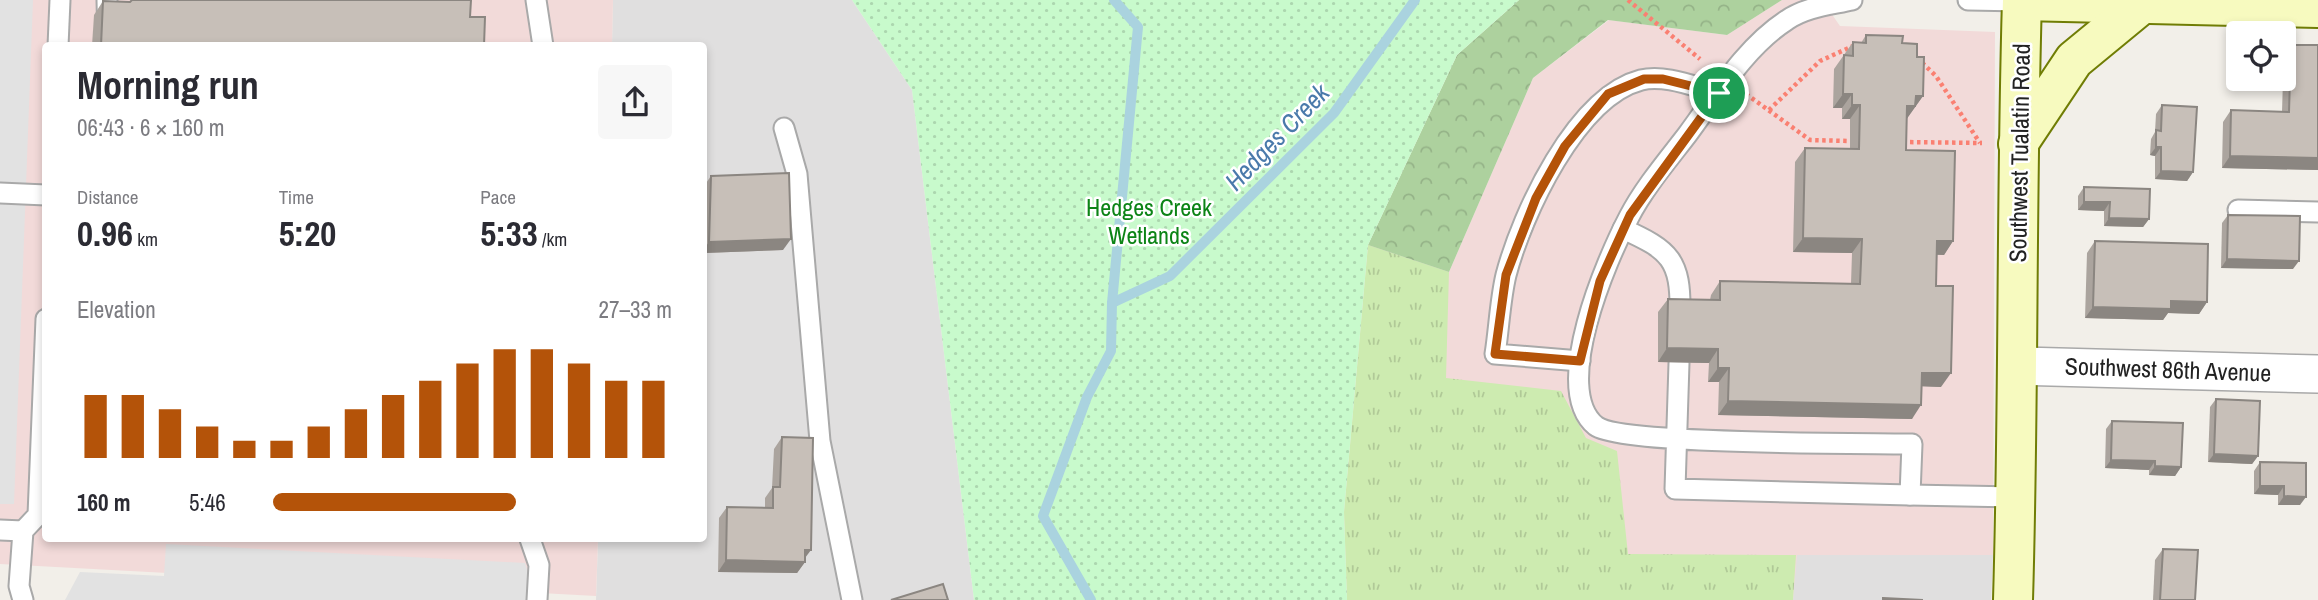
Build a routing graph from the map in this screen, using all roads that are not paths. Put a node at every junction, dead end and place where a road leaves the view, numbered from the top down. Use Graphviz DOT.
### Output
graph roads {
  1 [pos="60,0"];
  2 [pos="107,0"];
  3 [pos="536,0"];
  4 [pos="1848,0"];
  5 [pos="1968,0"];
  6 [pos="2022,1"];
  7 [pos="2142,4"];
  8 [pos="2318,8"];
  9 [pos="58,42"];
  10 [pos="108,42"];
  11 [pos="542,42"];
  12 [pos="1719,93"];
  13 [pos="784,128"];
  14 [pos="2018,144"];
  15 [pos="0,193"];
  16 [pos="42,195"];
  17 [pos="2238,210"];
  18 [pos="2318,212"];
  19 [pos="1623,229"];
  20 [pos="1680,313"];
  21 [pos="1580,361"];
  22 [pos="1679,363"];
  23 [pos="2018,366"];
  24 [pos="2318,374"];
  25 [pos="1677,438"];
  26 [pos="1910,495"];
  27 [pos="2017,497"];
  28 [pos="42,515"];
  29 [pos="0,530"];
  30 [pos="23,531"];
  31 [pos="529,542"];
  32 [pos="23,600"];
  33 [pos="537,600"];
  34 [pos="852,600"];
  35 [pos="2013,600"];
  1 -- 9 [label="lane"];
  2 -- 10 [label="lane"];
  3 -- 11 [label="lane"];
  4 -- 12 [label="lane"];
  5 -- 6 [label="lane"];
  6 -- 7 [label="main road"];
  6 -- 14 [label="main road, Southwest Tualatin Road"];
  7 -- 8 [label="main road"];
  7 -- 14 [label="main road"];
  12 -- 19 [label="lane"];
  12 -- 21 [label="lane"];
  13 -- 34 [label="lane"];
  14 -- 23 [label="main road, Southwest Tualatin Road"];
  15 -- 16 [label="lane"];
  17 -- 18 [label="lane"];
  19 -- 20 [label="lane"];
  19 -- 21 [label="lane"];
  21 -- 25 [label="lane"];
  22 -- 25 [label="lane"];
  23 -- 24 [label="street, Southwest 86th Avenue"];
  23 -- 27 [label="main road, Southwest Tualatin Road"];
  25 -- 26 [label="lane"];
  25 -- 26 [label="lane"];
  26 -- 27 [label="lane"];
  27 -- 35 [label="main road, Southwest Tualatin Road"];
  28 -- 30 [label="lane"];
  29 -- 30 [label="lane"];
  30 -- 32 [label="lane"];
  31 -- 33 [label="lane"];
}
